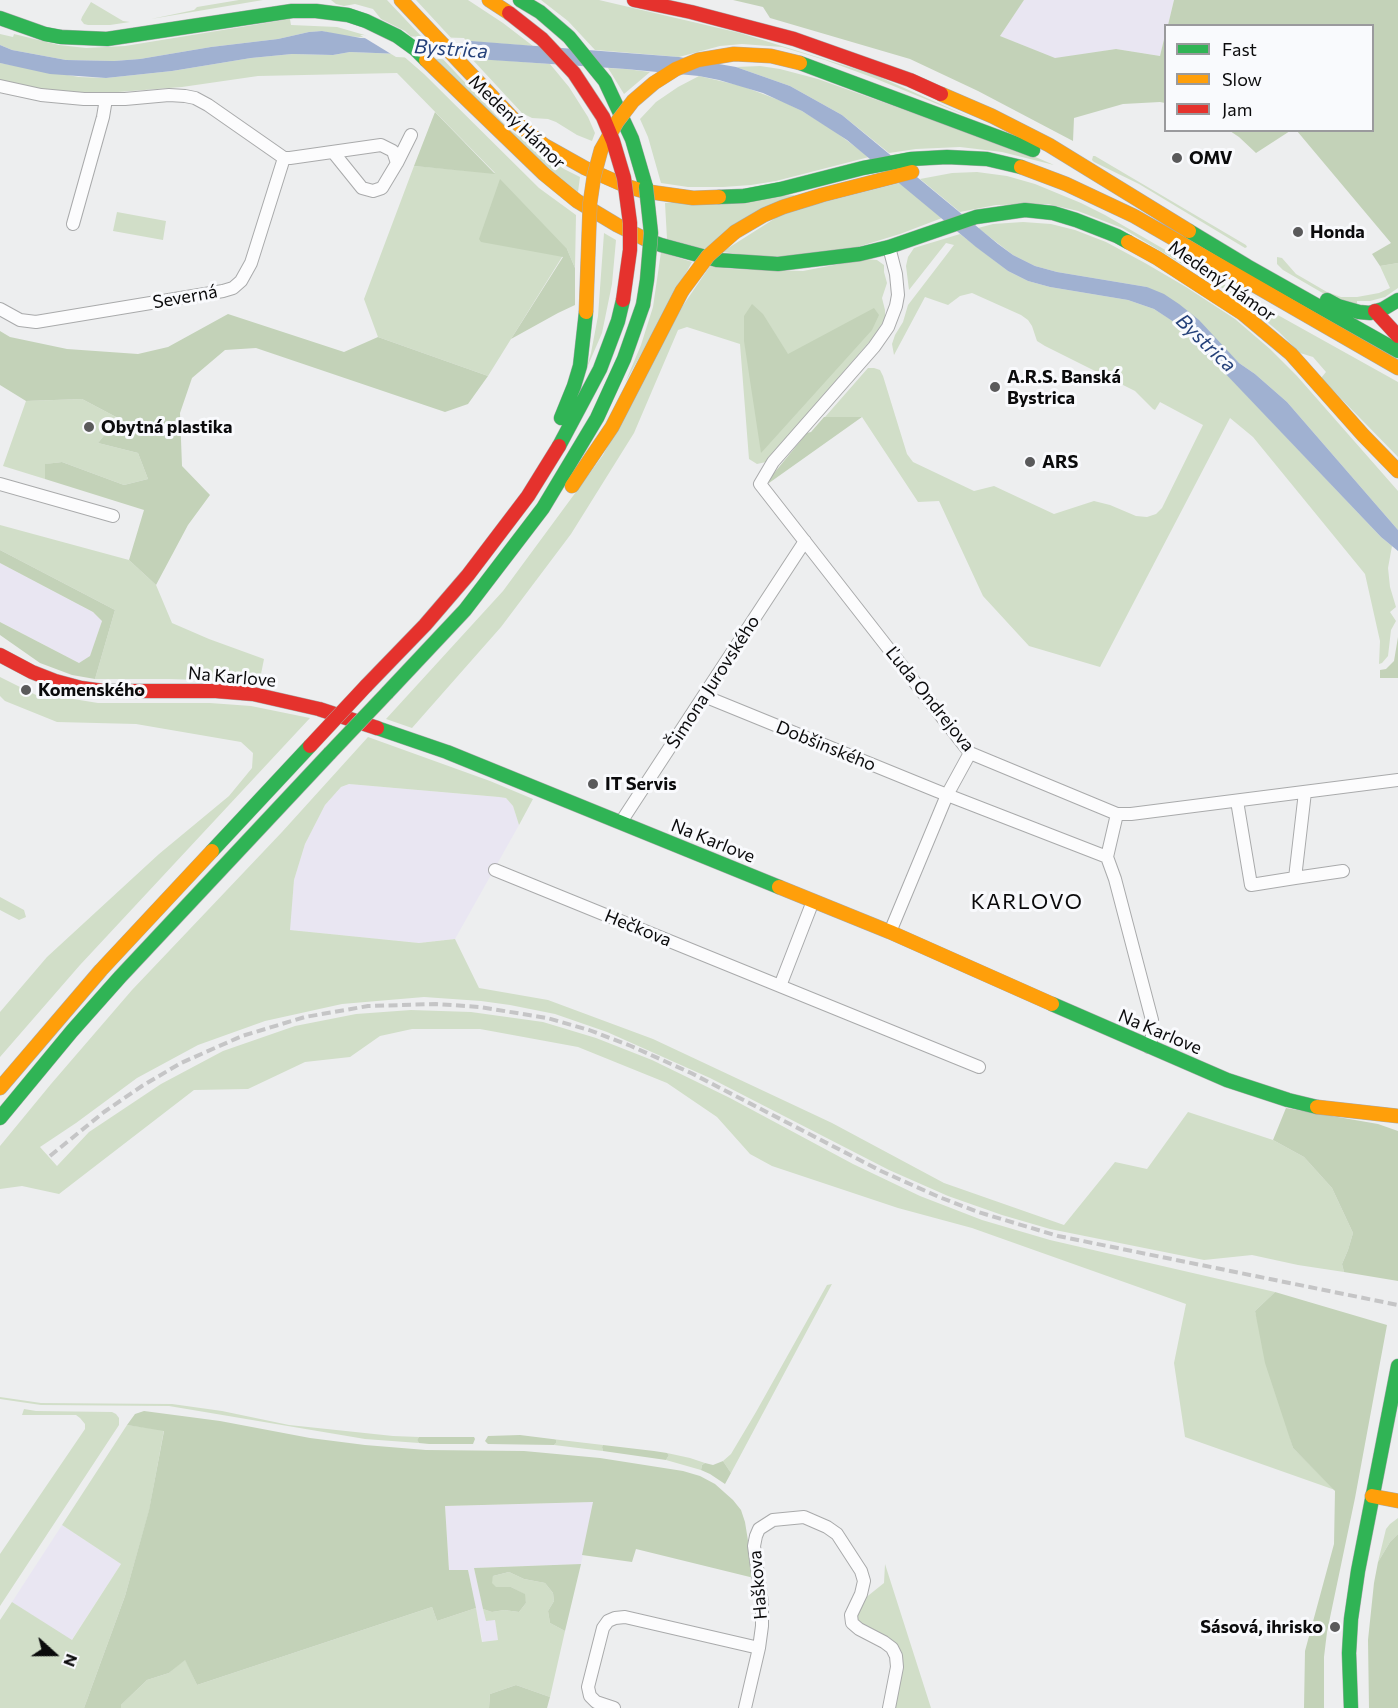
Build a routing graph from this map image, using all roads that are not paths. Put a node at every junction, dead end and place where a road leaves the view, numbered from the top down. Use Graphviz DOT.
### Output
graph roads {
  1 [pos="401,0"];
  2 [pos="489,0"];
  3 [pos="520,0"];
  4 [pos="634,0"];
  5 [pos="316,6"];
  6 [pos="0,18"];
  7 [pos="0,86"];
  8 [pos="106,99"];
  9 [pos="411,135"];
  10 [pos="333,152"];
  11 [pos="284,158"];
  12 [pos="397,163"];
  13 [pos="1006,164"];
  14 [pos="1098,175"];
  15 [pos="73,224"];
  16 [pos="889,247"];
  17 [pos="1248,266"];
  18 [pos="1398,300"];
  19 [pos="0,309"];
  20 [pos="1376,311"];
  21 [pos="1398,336"];
  22 [pos="1398,351"];
  23 [pos="1398,368"];
  24 [pos="1398,471"];
  25 [pos="0,484"];
  26 [pos="113,516"];
  27 [pos="505,528"];
  28 [pos="805,541"];
  29 [pos="465,610"];
  30 [pos="0,655"];
  31 [pos="704,696"];
  32 [pos="970,753"];
  33 [pos="1398,780"];
  34 [pos="1305,792"];
  35 [pos="947,795"];
  36 [pos="1237,801"];
  37 [pos="1117,814"];
  38 [pos="621,822"];
  39 [pos="1107,857"];
  40 [pos="495,870"];
  41 [pos="1343,871"];
  42 [pos="1296,878"];
  43 [pos="813,901"];
  44 [pos="890,932"];
  45 [pos="780,986"];
  46 [pos="1149,1047"];
  47 [pos="979,1067"];
  48 [pos="0,1088"];
  49 [pos="1398,1116"];
  50 [pos="0,1118"];
  51 [pos="1398,1366"];
  52 [pos="1372,1496"];
  53 [pos="1398,1501"];
  54 [pos="759,1648"];
  55 [pos="614,1708"];
  56 [pos="745,1708"];
  57 [pos="889,1708"];
  58 [pos="1351,1708"];
  1 -- 13 [label="main road"];
  2 -- 27 [label="main road, bridge"];
  3 -- 29 [label="main road, bridge"];
  4 -- 14 [label="main road"];
  5 -- 6 [label="main road, Medený Hámor"];
  5 -- 16 [label="main road, Medený Hámor"];
  7 -- 8 [label="street"];
  8 -- 11 [label="street"];
  8 -- 15 [label="street"];
  9 -- 12 [label="street"];
  10 -- 11 [label="street"];
  10 -- 12 [label="street"];
  10 -- 12 [label="street"];
  11 -- 19 [label="street, Severná"];
  13 -- 23 [label="main road"];
  13 -- 29 [label="main road, bridge"];
  14 -- 17 [label="main road"];
  14 -- 27 [label="main road, bridge"];
  16 -- 24 [label="main road, Medený Hámor"];
  16 -- 28 [label="street, Ľuda Ondrejova"];
  17 -- 20 [label="main road"];
  17 -- 22 [label="main road"];
  18 -- 20 [label="main road"];
  20 -- 21 [label="main road"];
  25 -- 26 [label="street"];
  27 -- 48 [label="main road, bridge"];
  28 -- 31 [label="street, Šimona Jurovského"];
  28 -- 32 [label="street, Ľuda Ondrejova"];
  29 -- 50 [label="main road, bridge"];
  30 -- 38 [label="main road, Na Karlove"];
  31 -- 35 [label="street, Dobšinského"];
  31 -- 38 [label="street, Šimona Jurovského"];
  32 -- 35 [label="street"];
  32 -- 37 [label="street, Ľuda Ondrejova"];
  33 -- 34 [label="street, Ľuda Ondrejova"];
  34 -- 36 [label="street, Ľuda Ondrejova"];
  34 -- 42 [label="street"];
  35 -- 39 [label="street, Dobšinského"];
  35 -- 44 [label="street"];
  36 -- 37 [label="street, Ľuda Ondrejova"];
  36 -- 42 [label="street"];
  37 -- 39 [label="street"];
  38 -- 43 [label="main road, Na Karlove"];
  39 -- 46 [label="street"];
  40 -- 45 [label="street, Hečkova"];
  41 -- 42 [label="street"];
  43 -- 44 [label="main road, Na Karlove"];
  43 -- 45 [label="street"];
  44 -- 46 [label="main road, Na Karlove"];
  45 -- 47 [label="street, Hečkova"];
  46 -- 49 [label="main road, Na Karlove"];
  51 -- 52 [label="main road"];
  52 -- 53 [label="main road"];
  52 -- 58 [label="main road"];
  54 -- 55 [label="street, Haškova"];
  54 -- 56 [label="street, Haškova"];
  54 -- 57 [label="street, Haškova"];
}
